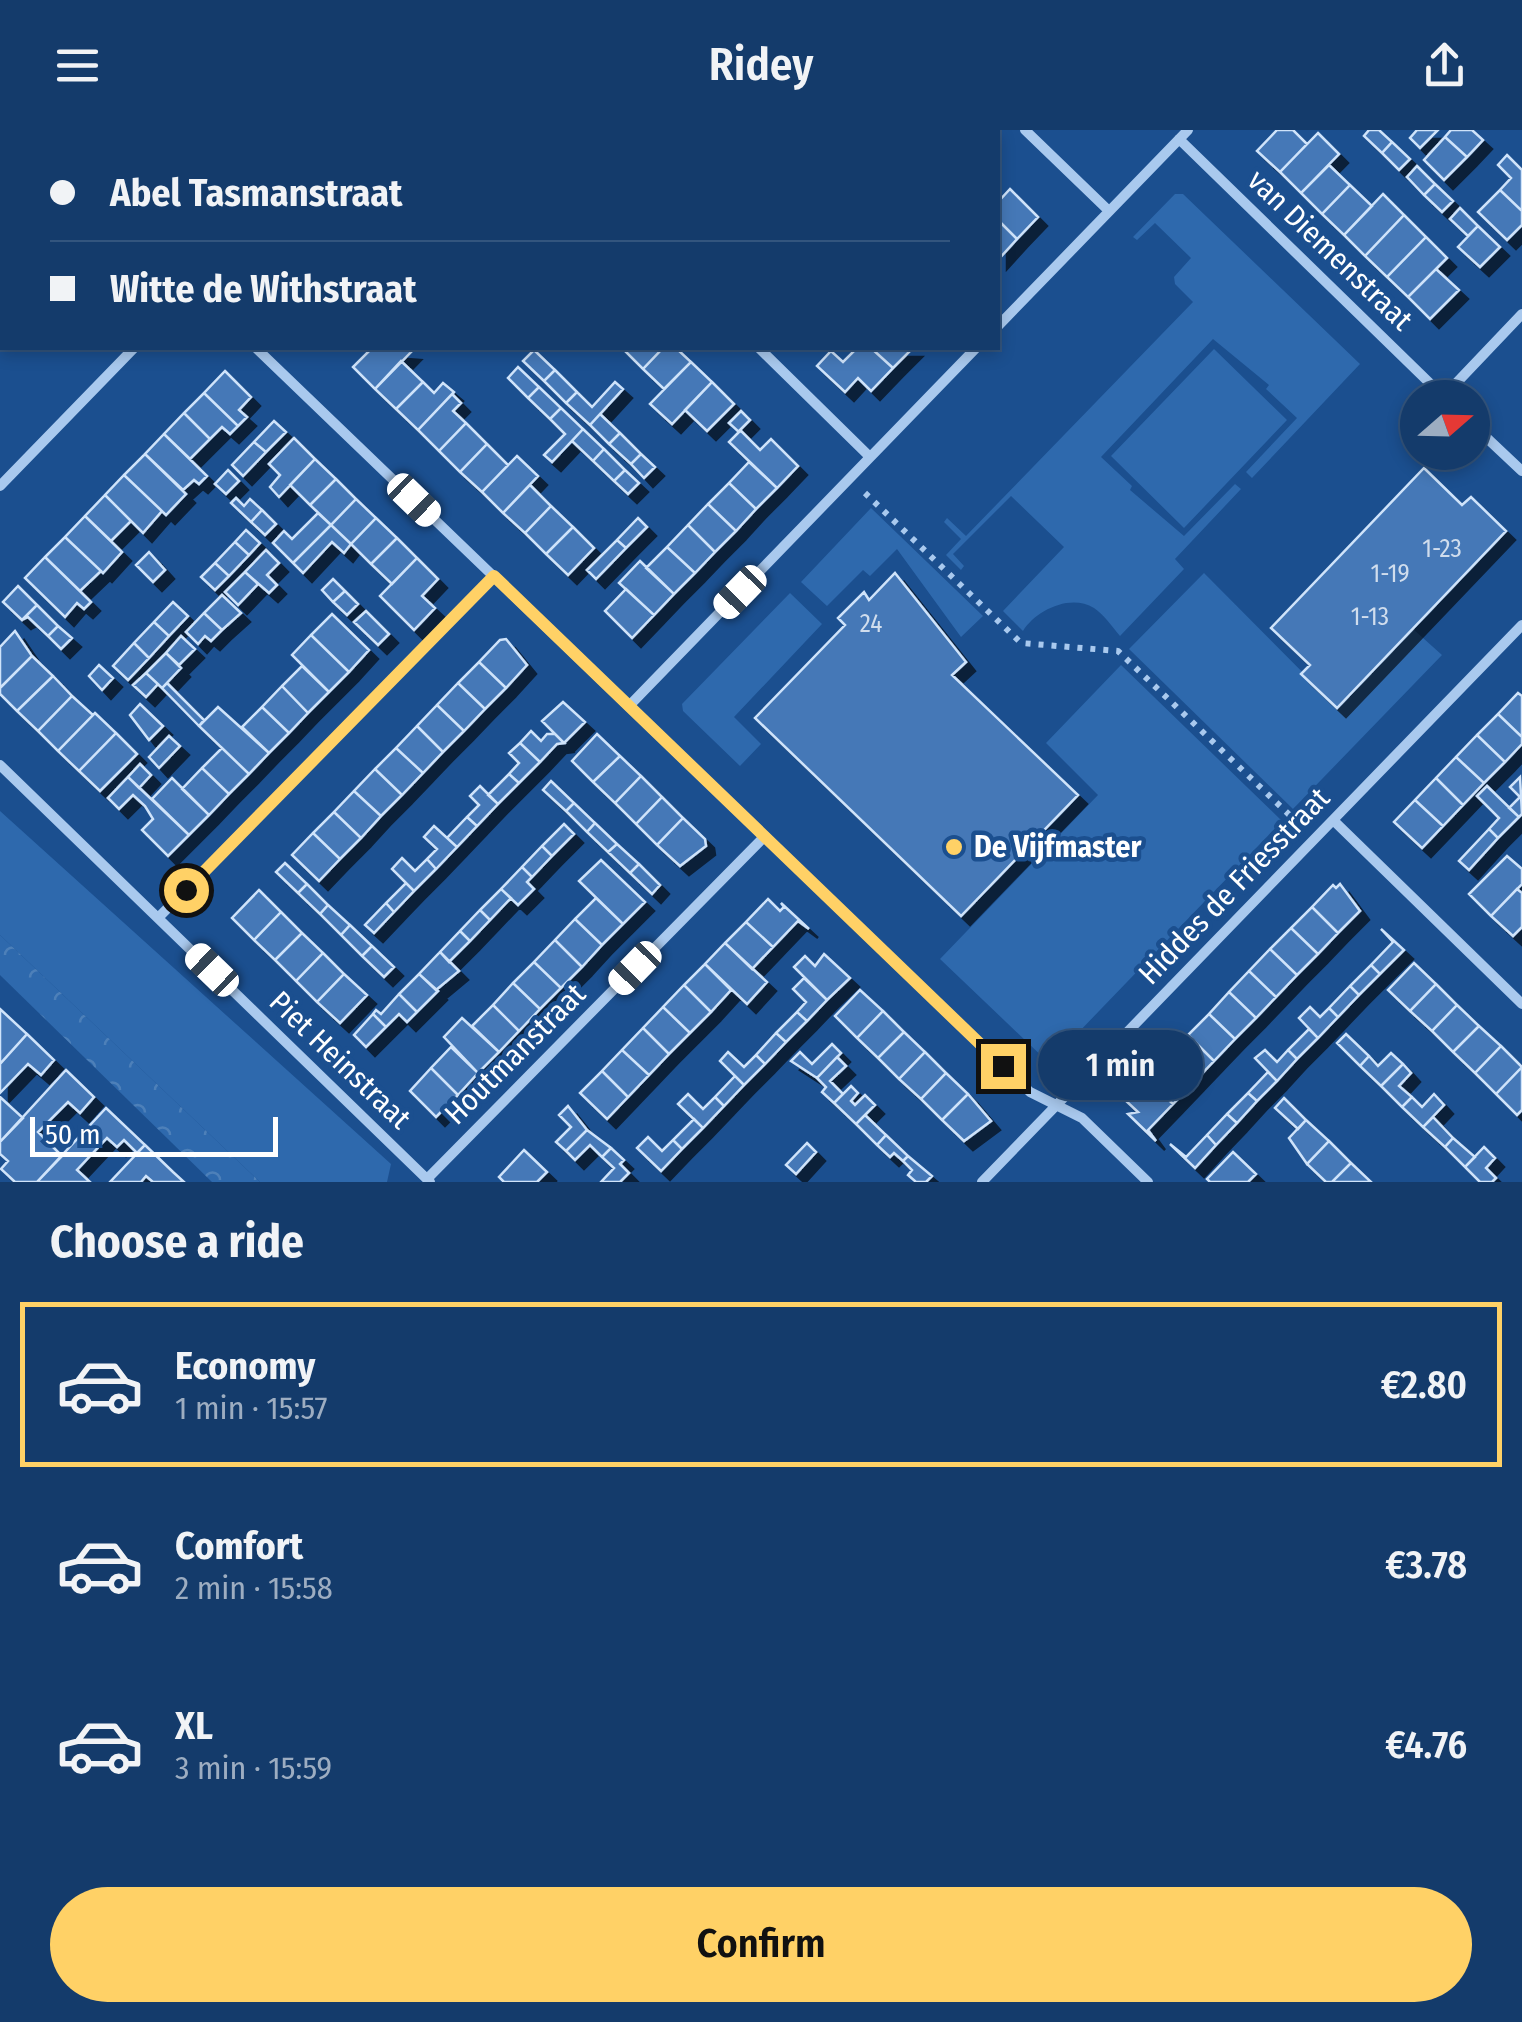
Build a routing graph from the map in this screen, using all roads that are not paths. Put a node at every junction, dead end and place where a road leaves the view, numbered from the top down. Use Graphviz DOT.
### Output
graph roads {
  1 [pos="1026,130"];
  2 [pos="1184,134"];
  3 [pos="1109,210"];
  4 [pos="1522,314"];
  5 [pos="1000,324"];
  6 [pos="132,350"];
  7 [pos="258,350"];
  8 [pos="760,350"];
  9 [pos="974,350"];
  10 [pos="1427,380"];
  11 [pos="1460,380"];
  12 [pos="1490,441"];
  13 [pos="870,457"];
  14 [pos="1522,471"];
  15 [pos="1,483"];
  16 [pos="494,576"];
  17 [pos="1522,625"];
  18 [pos="629,706"];
  19 [pos="0,765"];
  20 [pos="1333,820"];
  21 [pos="765,836"];
  22 [pos="158,918"];
  23 [pos="1522,1004"];
  24 [pos="1056,1105"];
  25 [pos="429,1180"];
  26 [pos="982,1182"];
  27 [pos="1148,1182"];
  1 -- 3 [label="street"];
  2 -- 3 [label="street"];
  2 -- 10 [label="street, van Diemenstraat"];
  3 -- 5 [label="street"];
  4 -- 11 [label="street"];
  6 -- 15 [label="street"];
  7 -- 16 [label="street"];
  8 -- 13 [label="street"];
  9 -- 13 [label="street"];
  12 -- 14 [label="street"];
  13 -- 18 [label="street"];
  16 -- 18 [label="street"];
  16 -- 22 [label="street"];
  17 -- 20 [label="street, Hiddes de Friesstraat"];
  18 -- 21 [label="street"];
  19 -- 22 [label="street, Piet Heinstraat"];
  20 -- 23 [label="street"];
  20 -- 24 [label="street, Hiddes de Friesstraat"];
  21 -- 24 [label="street"];
  21 -- 25 [label="street, Houtmanstraat"];
  22 -- 25 [label="street, Piet Heinstraat"];
  24 -- 26 [label="street, Hiddes de Friesstraat"];
  24 -- 27 [label="street"];
}
